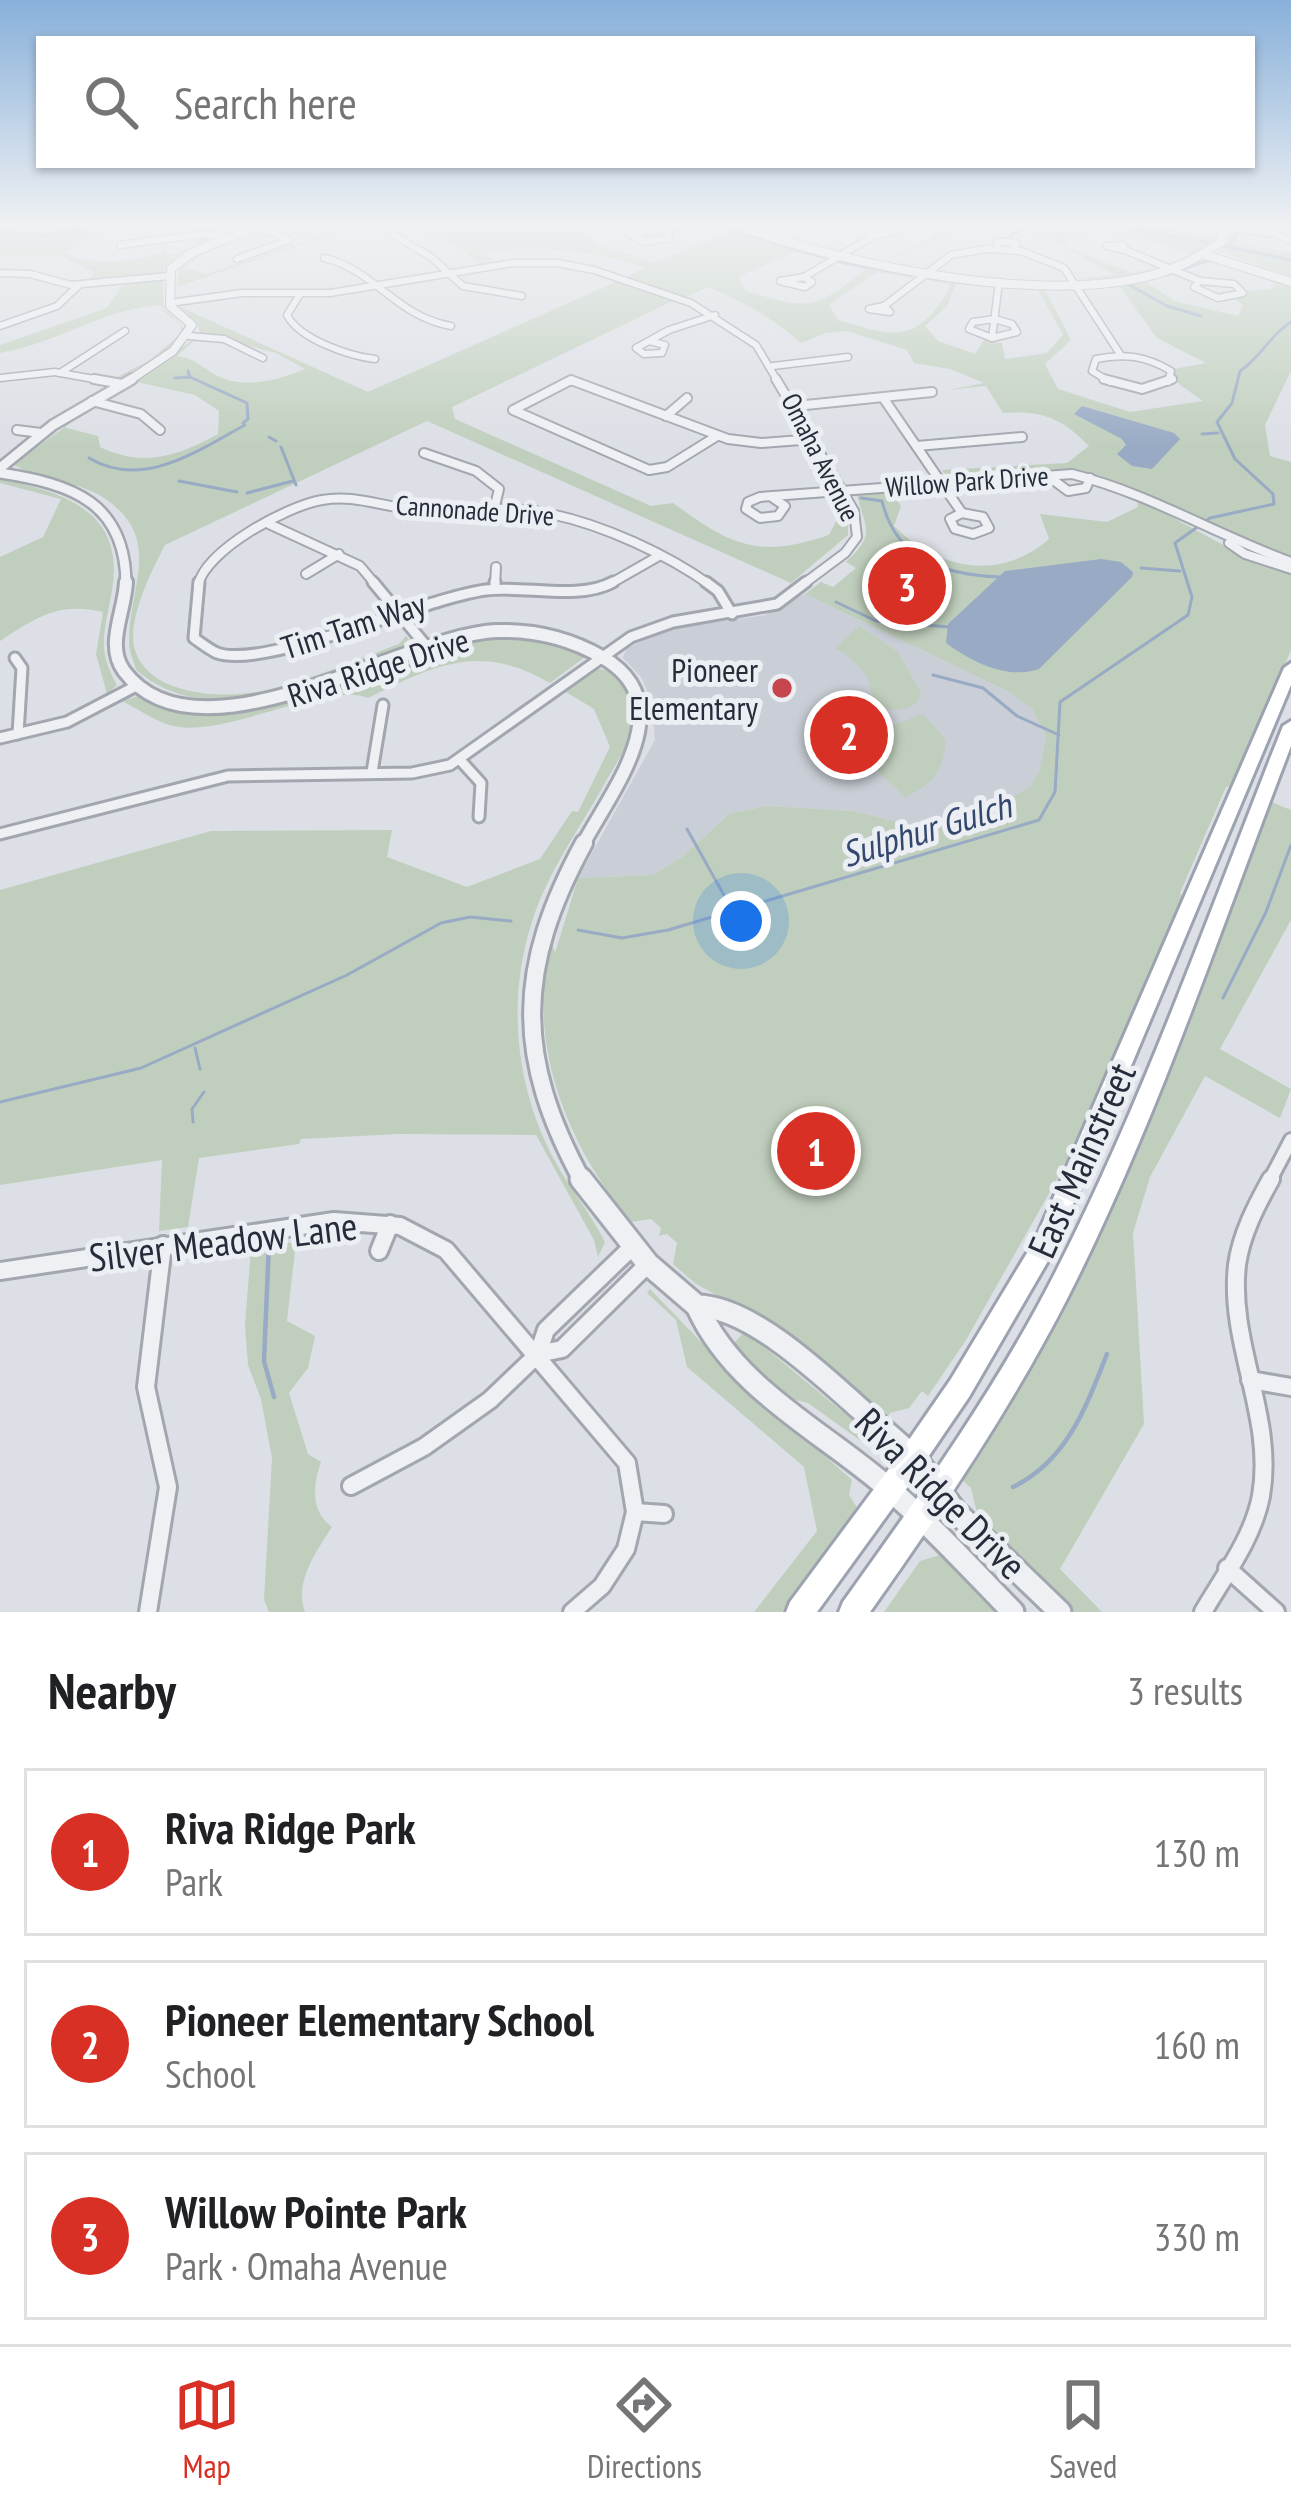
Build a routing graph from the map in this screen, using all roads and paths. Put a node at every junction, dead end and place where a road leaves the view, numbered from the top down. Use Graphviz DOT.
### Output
graph roads {
  1 [pos="66,297"];
  2 [pos="170,297"];
  3 [pos="213,297"];
  4 [pos="298,297"];
  5 [pos="384,297"];
  6 [pos="676,297"];
  7 [pos="895,297"];
  8 [pos="996,297"];
  9 [pos="1084,297"];
  10 [pos="170,303"];
  11 [pos="392,305"];
  12 [pos="884,306"];
  13 [pos="381,308"];
  14 [pos="715,315"];
  15 [pos="994,319"];
  16 [pos="2,324"];
  17 [pos="451,326"];
  18 [pos="125,332"];
  19 [pos="189,336"];
  20 [pos="992,338"];
  21 [pos="649,341"];
  22 [pos="1120,354"];
  23 [pos="848,357"];
  24 [pos="263,358"];
  25 [pos="375,359"];
  26 [pos="773,366"];
  27 [pos="59,373"];
  28 [pos="0,377"];
  29 [pos="122,384"];
  30 [pos="932,392"];
  31 [pos="687,398"];
  32 [pos="884,399"];
  33 [pos="92,401"];
  34 [pos="796,406"];
  35 [pos="667,416"];
  36 [pos="17,430"];
  37 [pos="160,430"];
  38 [pos="41,434"];
  39 [pos="717,436"];
  40 [pos="1022,437"];
  41 [pos="814,439"];
  42 [pos="917,446"];
  43 [pos="424,453"];
  44 [pos="0,470"];
  45 [pos="1044,473"];
  46 [pos="1090,478"];
  47 [pos="941,482"];
  48 [pos="842,490"];
  49 [pos="332,497"];
  50 [pos="773,498"];
  51 [pos="494,510"];
  52 [pos="962,513"];
  53 [pos="269,524"];
  54 [pos="339,554"];
  55 [pos="657,557"];
  56 [pos="1291,566"];
  57 [pos="496,567"];
  58 [pos="306,574"];
  59 [pos="495,588"];
  60 [pos="397,610"];
  61 [pos="732,614"];
  62 [pos="428,647"];
  63 [pos="604,654"];
  64 [pos="15,658"];
  65 [pos="1291,668"];
  66 [pos="138,685"];
  67 [pos="383,705"];
  68 [pos="1291,726"];
  69 [pos="18,734"];
  70 [pos="0,738"];
  71 [pos="461,761"];
  72 [pos="372,772"];
  73 [pos="479,817"];
  74 [pos="0,834"];
  75 [pos="1291,1139"];
  76 [pos="389,1224"];
  77 [pos="163,1245"];
  78 [pos="631,1248"];
  79 [pos="379,1252"];
  80 [pos="648,1264"];
  81 [pos="0,1271"];
  82 [pos="698,1306"];
  83 [pos="538,1354"];
  84 [pos="1250,1380"];
  85 [pos="1291,1387"];
  86 [pos="915,1458"];
  87 [pos="351,1486"];
  88 [pos="891,1490"];
  89 [pos="938,1493"];
  90 [pos="634,1512"];
  91 [pos="664,1514"];
  92 [pos="921,1517"];
  93 [pos="1227,1568"];
  94 [pos="148,1612"];
  95 [pos="572,1612"];
  96 [pos="800,1612"];
  97 [pos="853,1612"];
  98 [pos="1013,1612"];
  99 [pos="1060,1612"];
  100 [pos="1203,1612"];
  101 [pos="1276,1612"];
  1 -- 16 [label="street"];
  2 -- 10 [label="street"];
  3 -- 10 [label="street, Omaha Avenue"];
  4 -- 25 [label="street"];
  5 -- 11 [label="street"];
  6 -- 14 [label="street, Omaha Avenue"];
  7 -- 12 [label="street"];
  8 -- 15 [label="street"];
  9 -- 22 [label="street"];
  10 -- 19 [label="street"];
  11 -- 13 [label="street"];
  11 -- 17 [label="street"];
  14 -- 21 [label="street"];
  14 -- 26 [label="street, Omaha Avenue"];
  15 -- 20 [label="street"];
  15 -- 20 [label="street"];
  15 -- 20 [label="street"];
  18 -- 27 [label="street"];
  19 -- 24 [label="street"];
  19 -- 29 [label="street"];
  22 -- 22 [label="street"];
  23 -- 26 [label="street"];
  26 -- 34 [label="street, Omaha Avenue"];
  27 -- 28 [label="street"];
  27 -- 29 [label="street"];
  29 -- 33 [label="street"];
  30 -- 32 [label="street"];
  31 -- 35 [label="street"];
  32 -- 34 [label="street"];
  32 -- 42 [label="street"];
  33 -- 37 [label="street"];
  33 -- 38 [label="street"];
  34 -- 41 [label="street, Omaha Avenue"];
  35 -- 39 [label="street"];
  35 -- 39 [label="street"];
  36 -- 38 [label="street"];
  38 -- 44 [label="street"];
  39 -- 41 [label="street"];
  40 -- 42 [label="street"];
  41 -- 48 [label="street, Omaha Avenue"];
  42 -- 47 [label="street"];
  43 -- 51 [label="street"];
  44 -- 66 [label="street"];
  45 -- 46 [label="street, Willow Park Drive"];
  45 -- 46 [label="street"];
  45 -- 47 [label="street, Willow Park Drive"];
  46 -- 56 [label="street, Willow Park Drive"];
  47 -- 48 [label="street, Willow Park Drive"];
  47 -- 52 [label="street"];
  48 -- 50 [label="street, Willow Park Drive"];
  48 -- 61 [label="street, Omaha Avenue"];
  49 -- 51 [label="street, Cannonade Drive"];
  49 -- 53 [label="street, Tim Tam Way"];
  50 -- 50 [label="street, Willow Park Drive"];
  51 -- 55 [label="street, Cannonade Drive"];
  53 -- 54 [label="street"];
  53 -- 60 [label="street, Tim Tam Way"];
  54 -- 58 [label="street"];
  54 -- 60 [label="street"];
  55 -- 59 [label="street, Tim Tam Way"];
  55 -- 61 [label="street, Cannonade Drive"];
  57 -- 59 [label="street"];
  59 -- 60 [label="street, Tim Tam Way"];
  60 -- 62 [label="street"];
  61 -- 63 [label="street, Omaha Avenue"];
  62 -- 63 [label="street, Riva Ridge Drive"];
  62 -- 66 [label="street, Riva Ridge Drive"];
  63 -- 71 [label="street, Omaha Avenue"];
  63 -- 78 [label="street, Riva Ridge Drive"];
  64 -- 69 [label="street"];
  65 -- 86 [label="main road, East Mainstreet"];
  66 -- 69 [label="street"];
  67 -- 72 [label="street"];
  68 -- 89 [label="main road, East Mainstreet"];
  69 -- 70 [label="street"];
  71 -- 72 [label="street, Omaha Avenue"];
  71 -- 73 [label="street"];
  72 -- 74 [label="street, Omaha Avenue"];
  75 -- 84 [label="street"];
  76 -- 77 [label="street, Silver Meadow Lane"];
  76 -- 79 [label="street"];
  76 -- 83 [label="street, Silver Meadow Lane"];
  77 -- 81 [label="street, Silver Meadow Lane"];
  77 -- 94 [label="street"];
  78 -- 80 [label="street, Riva Ridge Drive"];
  78 -- 83 [label="street"];
  80 -- 82 [label="street, Riva Ridge Drive"];
  80 -- 83 [label="street"];
  82 -- 86 [label="street, Riva Ridge Drive"];
  82 -- 88 [label="street, Riva Ridge Drive"];
  83 -- 87 [label="street"];
  83 -- 90 [label="street, Silver Meadow Lane"];
  84 -- 85 [label="street"];
  84 -- 93 [label="street"];
  86 -- 88 [label="main road, East Mainstreet"];
  86 -- 89 [label="street, Riva Ridge Drive"];
  88 -- 92 [label="street, Riva Ridge Drive"];
  88 -- 96 [label="main road, East Mainstreet"];
  89 -- 92 [label="main road, East Mainstreet"];
  89 -- 99 [label="street, Riva Ridge Drive"];
  90 -- 91 [label="street"];
  90 -- 95 [label="street"];
  92 -- 97 [label="main road, East Mainstreet"];
  92 -- 98 [label="street, Riva Ridge Drive"];
  93 -- 100 [label="street"];
  93 -- 101 [label="street"];
}
